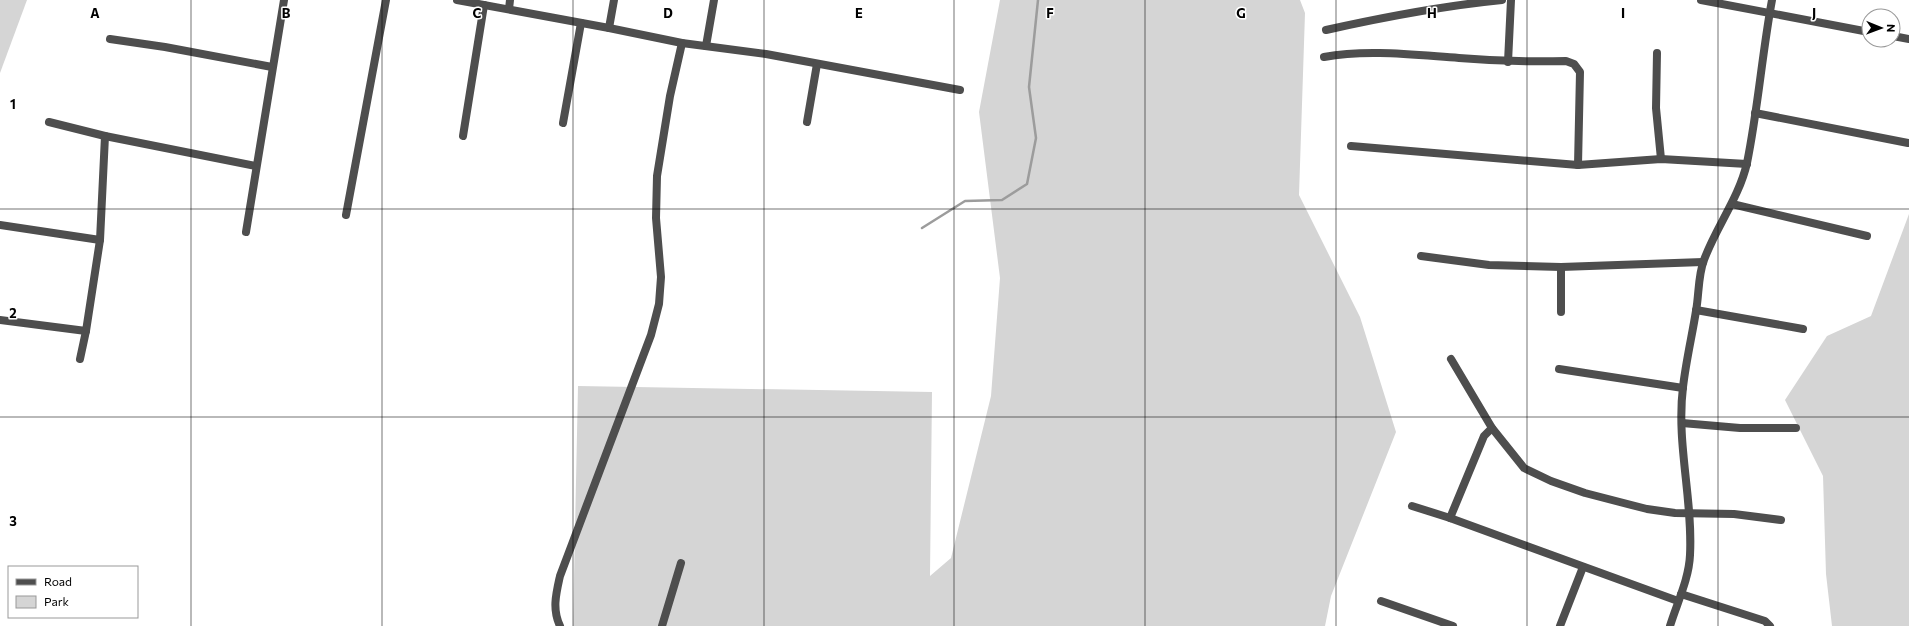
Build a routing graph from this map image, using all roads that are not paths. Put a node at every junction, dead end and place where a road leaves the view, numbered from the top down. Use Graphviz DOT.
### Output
graph roads {
  1 [pos="284,0"];
  2 [pos="386,0"];
  3 [pos="457,0"];
  4 [pos="510,0"];
  5 [pos="614,0"];
  6 [pos="714,0"];
  7 [pos="1502,0"];
  8 [pos="1511,0"];
  9 [pos="1701,0"];
  10 [pos="1772,0"];
  11 [pos="484,5"];
  12 [pos="509,9"];
  13 [pos="1769,12"];
  14 [pos="581,23"];
  15 [pos="609,28"];
  16 [pos="1326,30"];
  17 [pos="1861,30"];
  18 [pos="110,40"];
  19 [pos="682,44"];
  20 [pos="706,46"];
  21 [pos="1657,54"];
  22 [pos="1324,58"];
  23 [pos="1508,62"];
  24 [pos="817,64"];
  25 [pos="272,67"];
  26 [pos="960,90"];
  27 [pos="1754,113"];
  28 [pos="49,122"];
  29 [pos="807,122"];
  30 [pos="563,123"];
  31 [pos="105,136"];
  32 [pos="463,136"];
  33 [pos="1908,143"];
  34 [pos="1351,146"];
  35 [pos="1661,159"];
  36 [pos="1747,164"];
  37 [pos="1578,165"];
  38 [pos="256,166"];
  39 [pos="1732,204"];
  40 [pos="346,215"];
  41 [pos="0,225"];
  42 [pos="246,232"];
  43 [pos="1867,236"];
  44 [pos="100,240"];
  45 [pos="1420,256"];
  46 [pos="1703,262"];
  47 [pos="1561,267"];
  48 [pos="1696,310"];
  49 [pos="1561,312"];
  50 [pos="0,320"];
  51 [pos="1803,329"];
  52 [pos="86,331"];
  53 [pos="80,359"];
  54 [pos="1451,359"];
  55 [pos="1559,369"];
  56 [pos="1682,388"];
  57 [pos="1682,423"];
  58 [pos="1492,428"];
  59 [pos="1796,428"];
  60 [pos="1412,506"];
  61 [pos="1689,513"];
  62 [pos="1450,518"];
  63 [pos="1781,520"];
  64 [pos="681,564"];
  65 [pos="1583,567"];
  66 [pos="1680,598"];
  67 [pos="1381,601"];
  68 [pos="560,626"];
  69 [pos="662,626"];
  70 [pos="1453,626"];
  71 [pos="1560,626"];
  72 [pos="1670,626"];
  73 [pos="1770,626"];
  1 -- 25 [label="street"];
  2 -- 40 [label="street"];
  3 -- 11 [label="street"];
  4 -- 12 [label="street"];
  5 -- 15 [label="street"];
  6 -- 20 [label="street"];
  7 -- 16 [label="street"];
  8 -- 23 [label="street"];
  9 -- 13 [label="street"];
  10 -- 13 [label="street"];
  11 -- 12 [label="street"];
  11 -- 32 [label="street"];
  12 -- 14 [label="street"];
  13 -- 17 [label="street"];
  13 -- 27 [label="street"];
  14 -- 15 [label="street"];
  14 -- 30 [label="street"];
  15 -- 19 [label="street"];
  18 -- 25 [label="street"];
  19 -- 20 [label="street"];
  19 -- 68 [label="street"];
  20 -- 24 [label="street"];
  21 -- 35 [label="street"];
  22 -- 23 [label="street"];
  23 -- 37 [label="street"];
  24 -- 26 [label="street"];
  24 -- 29 [label="street"];
  25 -- 38 [label="street"];
  27 -- 33 [label="street"];
  27 -- 36 [label="street"];
  28 -- 31 [label="street"];
  31 -- 38 [label="street"];
  31 -- 44 [label="street"];
  34 -- 37 [label="street"];
  35 -- 36 [label="street"];
  35 -- 37 [label="street"];
  36 -- 39 [label="street"];
  38 -- 42 [label="street"];
  39 -- 43 [label="street"];
  39 -- 46 [label="street"];
  41 -- 44 [label="street"];
  44 -- 52 [label="street"];
  45 -- 47 [label="street"];
  46 -- 47 [label="street"];
  46 -- 48 [label="street"];
  47 -- 49 [label="street"];
  48 -- 51 [label="street"];
  48 -- 56 [label="street"];
  50 -- 52 [label="street"];
  52 -- 53 [label="street"];
  54 -- 58 [label="street"];
  55 -- 56 [label="street"];
  56 -- 57 [label="street"];
  57 -- 59 [label="street"];
  57 -- 61 [label="street"];
  58 -- 61 [label="street"];
  58 -- 62 [label="street"];
  60 -- 62 [label="street"];
  61 -- 63 [label="street"];
  61 -- 66 [label="street"];
  62 -- 65 [label="street"];
  64 -- 69 [label="street"];
  65 -- 66 [label="street"];
  65 -- 71 [label="street"];
  66 -- 72 [label="street"];
  66 -- 73 [label="street"];
  67 -- 70 [label="street"];
}
